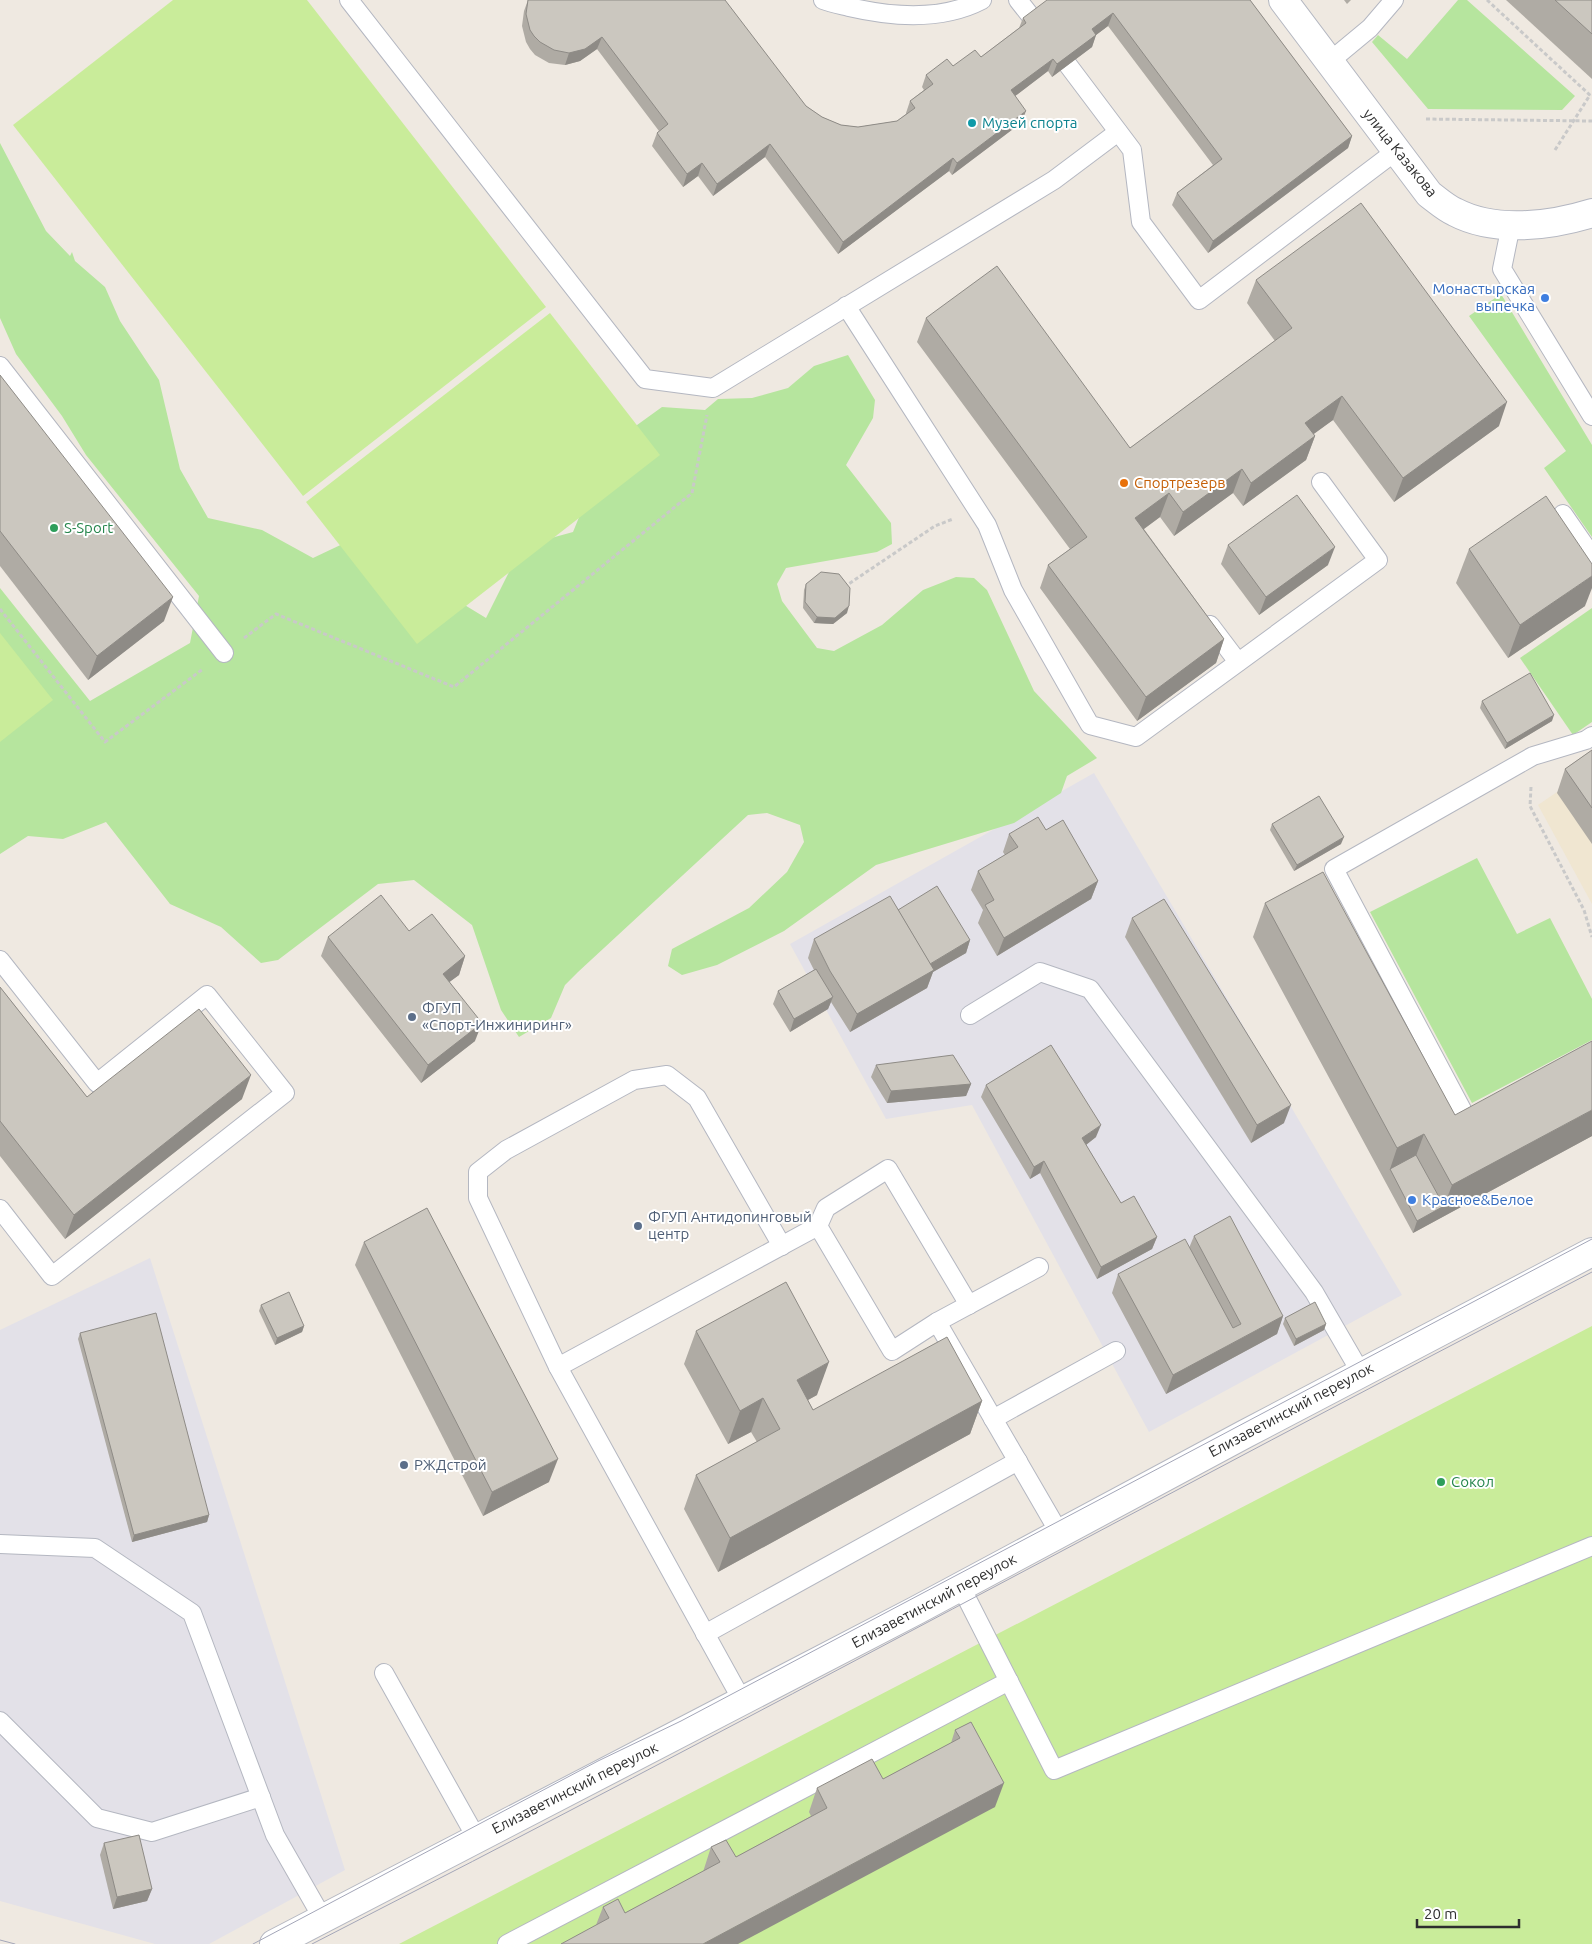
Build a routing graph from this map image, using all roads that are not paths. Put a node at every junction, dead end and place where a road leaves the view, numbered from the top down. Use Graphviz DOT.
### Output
graph roads {
  1 [pos="349,0"];
  2 [pos="823,0"];
  3 [pos="982,0"];
  4 [pos="1018,0"];
  5 [pos="1283,0"];
  6 [pos="1394,0"];
  7 [pos="1033,19"];
  8 [pos="1330,62"];
  9 [pos="1068,65"];
  10 [pos="1118,132"];
  11 [pos="1396,151"];
  12 [pos="1592,213"];
  13 [pos="1511,225"];
  14 [pos="846,306"];
  15 [pos="0,366"];
  16 [pos="1592,416"];
  17 [pos="1321,482"];
  18 [pos="1563,514"];
  19 [pos="1592,556"];
  20 [pos="1203,615"];
  21 [pos="224,654"];
  22 [pos="1238,662"];
  23 [pos="1592,736"];
  24 [pos="0,960"];
  25 [pos="970,1015"];
  26 [pos="1493,1108"];
  27 [pos="0,1209"];
  28 [pos="818,1226"];
  29 [pos="782,1246"];
  30 [pos="1592,1252"];
  31 [pos="1039,1267"];
  32 [pos="969,1305"];
  33 [pos="938,1322"];
  34 [pos="1116,1351"];
  35 [pos="558,1367"];
  36 [pos="1361,1373"];
  37 [pos="993,1419"];
  38 [pos="1018,1461"];
  39 [pos="1060,1534"];
  40 [pos="0,1544"];
  41 [pos="1592,1546"];
  42 [pos="961,1587"];
  43 [pos="705,1634"];
  44 [pos="384,1673"];
  45 [pos="1009,1681"];
  46 [pos="742,1702"];
  47 [pos="0,1721"];
  48 [pos="261,1797"];
  49 [pos="477,1839"];
  50 [pos="322,1919"];
  51 [pos="274,1944"];
  52 [pos="507,1944"];
  1 -- 14 [label="lane"];
  2 -- 3 [label="lane"];
  4 -- 7 [label="lane"];
  5 -- 8 [label="street, улица Казакова"];
  6 -- 8 [label="lane"];
  8 -- 11 [label="street, улица Казакова"];
  9 -- 10 [label="lane"];
  10 -- 11 [label="lane"];
  10 -- 14 [label="lane"];
  11 -- 13 [label="street, улица Казакова"];
  12 -- 13 [label="street, улица Казакова"];
  13 -- 16 [label="lane"];
  14 -- 22 [label="lane"];
  15 -- 21 [label="lane"];
  17 -- 22 [label="lane"];
  18 -- 19 [label="lane"];
  20 -- 22 [label="lane"];
  23 -- 26 [label="lane"];
  24 -- 27 [label="lane"];
  25 -- 36 [label="lane"];
  28 -- 29 [label="lane"];
  28 -- 32 [label="lane"];
  28 -- 33 [label="lane"];
  29 -- 35 [label="lane"];
  29 -- 35 [label="lane"];
  30 -- 36 [label="street, Елизаветинский переулок"];
  31 -- 32 [label="lane"];
  32 -- 33 [label="lane"];
  33 -- 37 [label="lane"];
  34 -- 37 [label="lane"];
  35 -- 43 [label="lane"];
  36 -- 39 [label="street, Елизаветинский переулок"];
  37 -- 38 [label="lane"];
  38 -- 39 [label="lane"];
  38 -- 43 [label="lane"];
  39 -- 42 [label="street, Елизаветинский переулок"];
  40 -- 48 [label="lane"];
  41 -- 45 [label="lane"];
  42 -- 45 [label="lane"];
  42 -- 46 [label="street, Елизаветинский переулок"];
  43 -- 46 [label="lane"];
  44 -- 49 [label="lane"];
  45 -- 52 [label="lane"];
  46 -- 49 [label="street, Елизаветинский переулок"];
  47 -- 48 [label="lane"];
  48 -- 50 [label="lane"];
  49 -- 50 [label="street, Елизаветинский переулок"];
  50 -- 51 [label="street, Елизаветинский переулок"];
}
